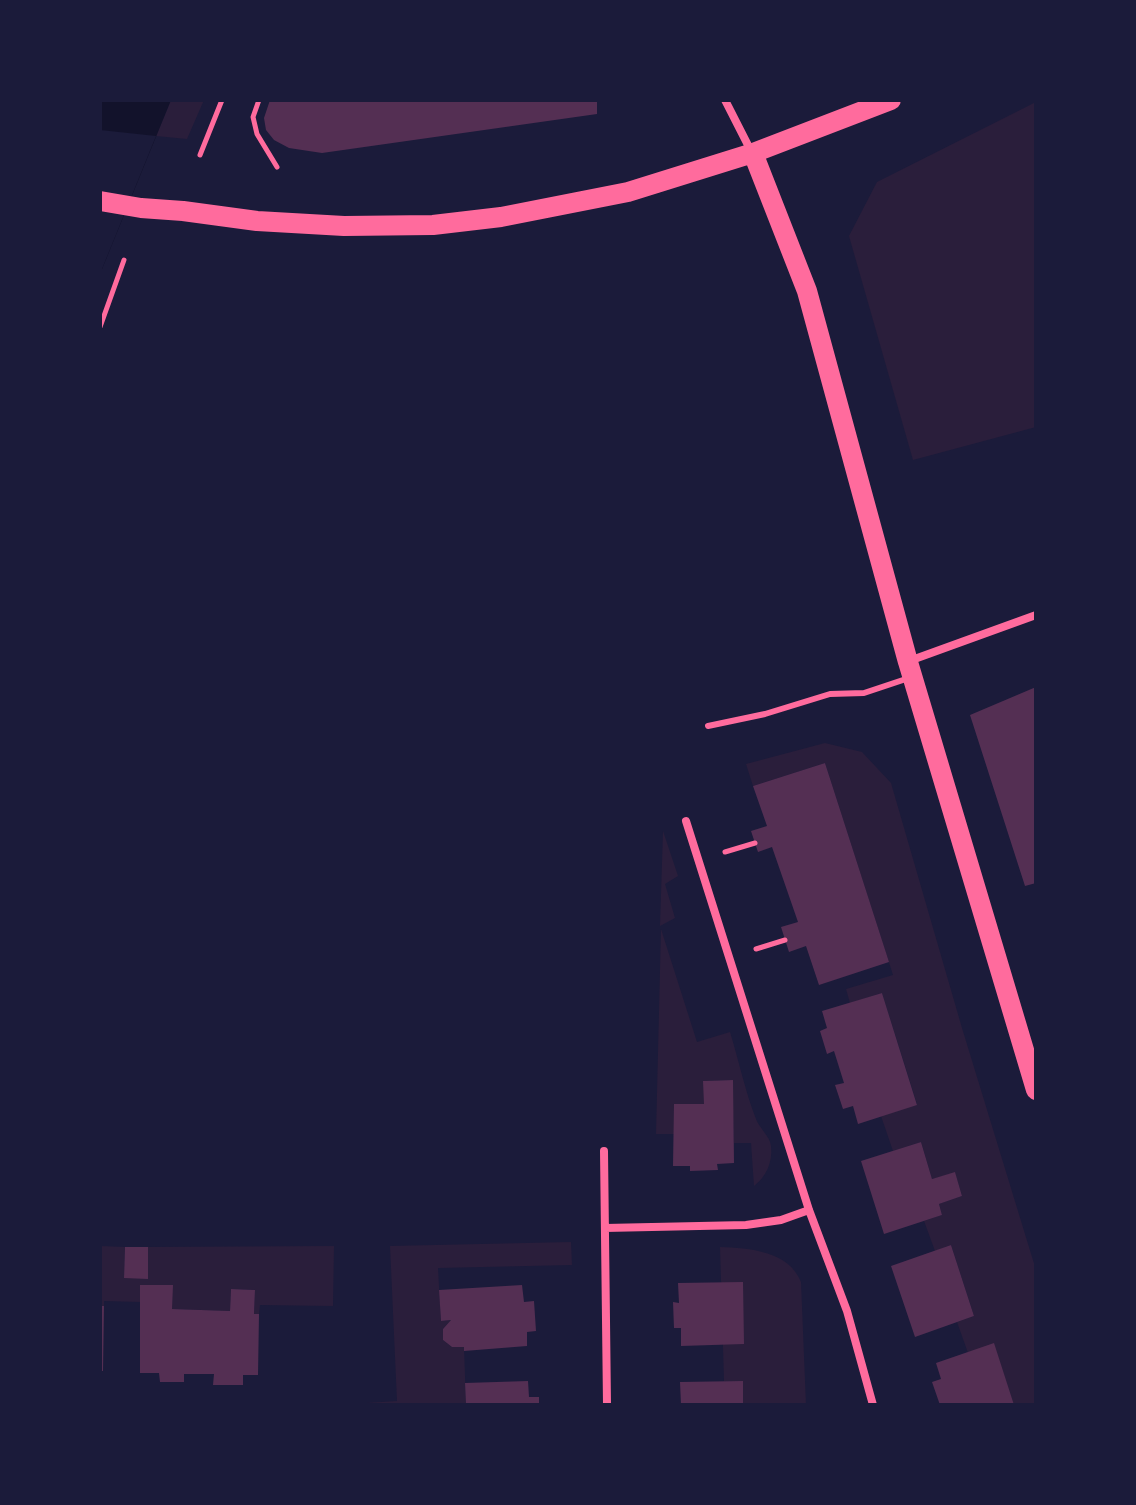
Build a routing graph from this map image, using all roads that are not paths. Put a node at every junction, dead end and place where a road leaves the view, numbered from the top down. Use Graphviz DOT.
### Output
graph roads {
  1 [pos="725,100"];
  2 [pos="891,100"];
  3 [pos="753,153"];
  4 [pos="100,201"];
  5 [pos="1036,615"];
  6 [pos="910,669"];
  7 [pos="708,726"];
  8 [pos="686,821"];
  9 [pos="1036,1090"];
  10 [pos="604,1151"];
  11 [pos="809,1210"];
  12 [pos="605,1228"];
  13 [pos="607,1405"];
  14 [pos="873,1405"];
  1 -- 3 [label="street"];
  2 -- 3 [label="main road"];
  3 -- 4 [label="main road"];
  3 -- 6 [label="main road"];
  5 -- 6 [label="street"];
  6 -- 7 [label="lane"];
  6 -- 9 [label="main road"];
  8 -- 11 [label="street"];
  10 -- 12 [label="street"];
  11 -- 12 [label="street"];
  11 -- 14 [label="street"];
  12 -- 13 [label="street"];
}
